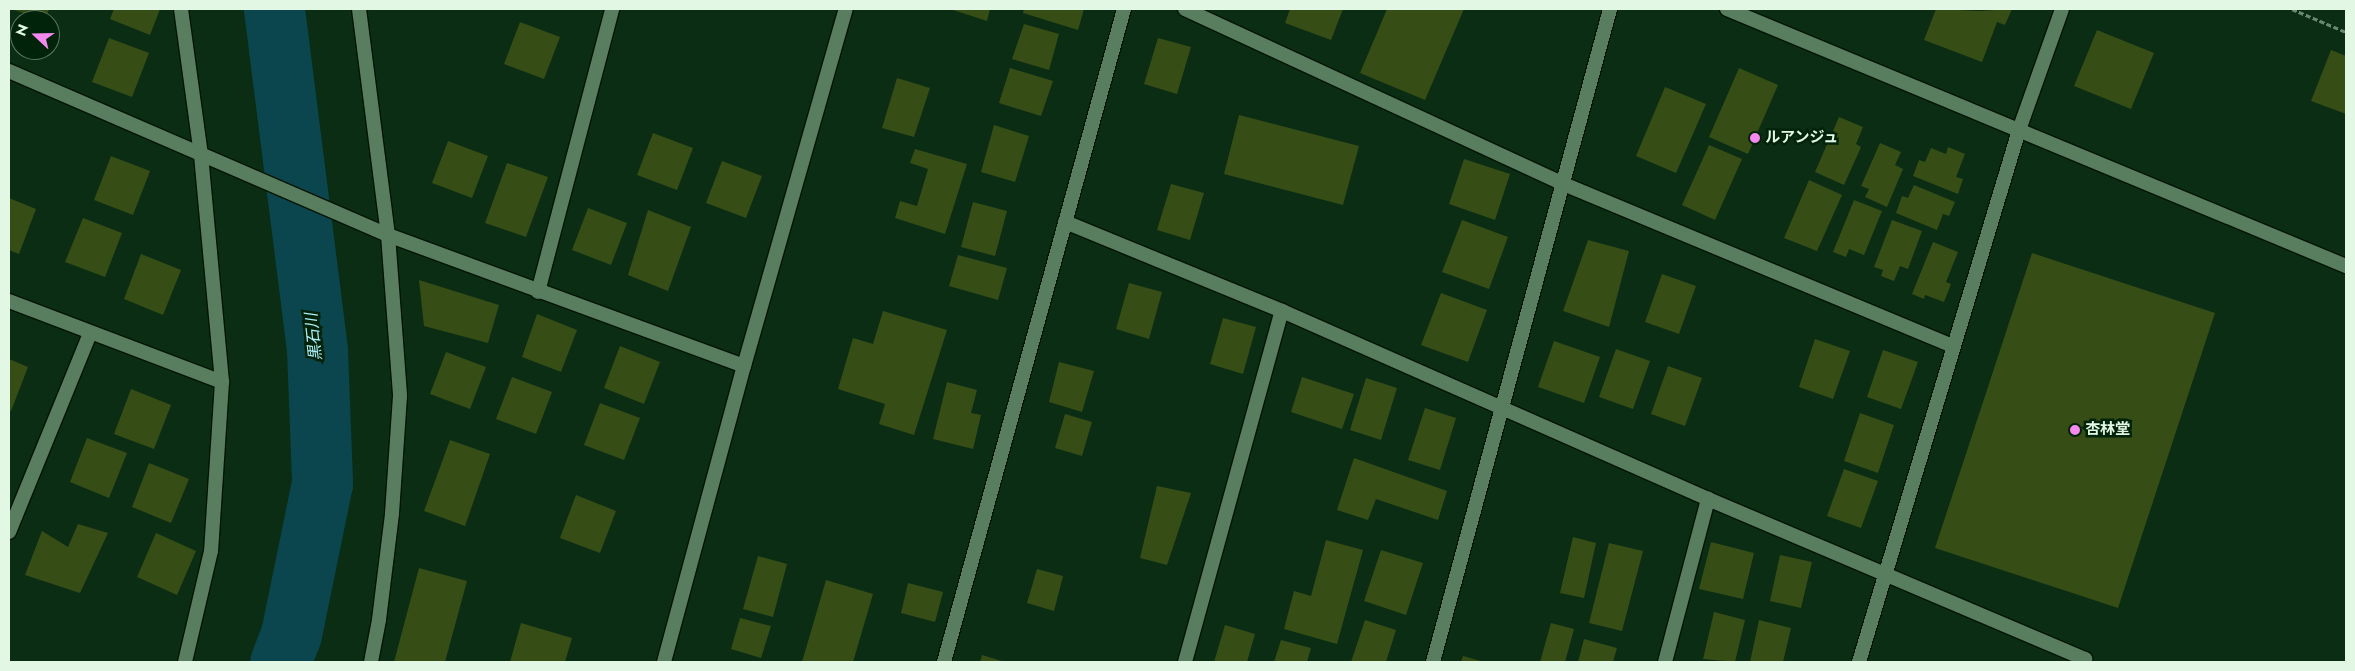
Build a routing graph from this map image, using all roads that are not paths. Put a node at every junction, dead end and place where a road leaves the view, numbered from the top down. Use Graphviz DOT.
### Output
graph roads {
  1 [pos="181,9"];
  2 [pos="359,9"];
  3 [pos="612,9"];
  4 [pos="846,9"];
  5 [pos="1124,9"];
  6 [pos="1185,9"];
  7 [pos="1610,9"];
  8 [pos="1727,9"];
  9 [pos="2062,9"];
  10 [pos="9,71"];
  11 [pos="2019,130"];
  12 [pos="200,155"];
  13 [pos="1561,183"];
  14 [pos="1065,222"];
  15 [pos="388,235"];
  16 [pos="2346,266"];
  17 [pos="538,292"];
  18 [pos="9,301"];
  19 [pos="1282,311"];
  20 [pos="90,334"];
  21 [pos="1952,346"];
  22 [pos="744,366"];
  23 [pos="222,382"];
  24 [pos="1501,406"];
  25 [pos="1708,499"];
  26 [pos="9,528"];
  27 [pos="1886,573"];
  28 [pos="2087,661"];
  29 [pos="185,662"];
  30 [pos="370,662"];
  31 [pos="664,662"];
  32 [pos="944,662"];
  33 [pos="1185,662"];
  34 [pos="1433,662"];
  35 [pos="1665,662"];
  36 [pos="1859,662"];
  1 -- 12 [label="street"];
  2 -- 15 [label="street"];
  3 -- 17 [label="street"];
  4 -- 22 [label="street"];
  5 -- 14 [label="street"];
  6 -- 13 [label="street"];
  7 -- 13 [label="street"];
  8 -- 11 [label="street"];
  9 -- 11 [label="street"];
  10 -- 12 [label="street"];
  11 -- 16 [label="street"];
  11 -- 21 [label="street"];
  12 -- 15 [label="street"];
  12 -- 23 [label="street"];
  13 -- 21 [label="street"];
  13 -- 24 [label="street"];
  14 -- 19 [label="street"];
  14 -- 32 [label="street"];
  15 -- 17 [label="street"];
  15 -- 30 [label="street"];
  17 -- 22 [label="street"];
  18 -- 20 [label="street"];
  19 -- 24 [label="street"];
  19 -- 33 [label="street"];
  20 -- 23 [label="street"];
  20 -- 26 [label="street"];
  21 -- 27 [label="street"];
  22 -- 31 [label="street"];
  23 -- 29 [label="street"];
  24 -- 25 [label="street"];
  24 -- 34 [label="street"];
  25 -- 27 [label="street"];
  25 -- 35 [label="street"];
  27 -- 28 [label="street"];
  27 -- 36 [label="street"];
}
